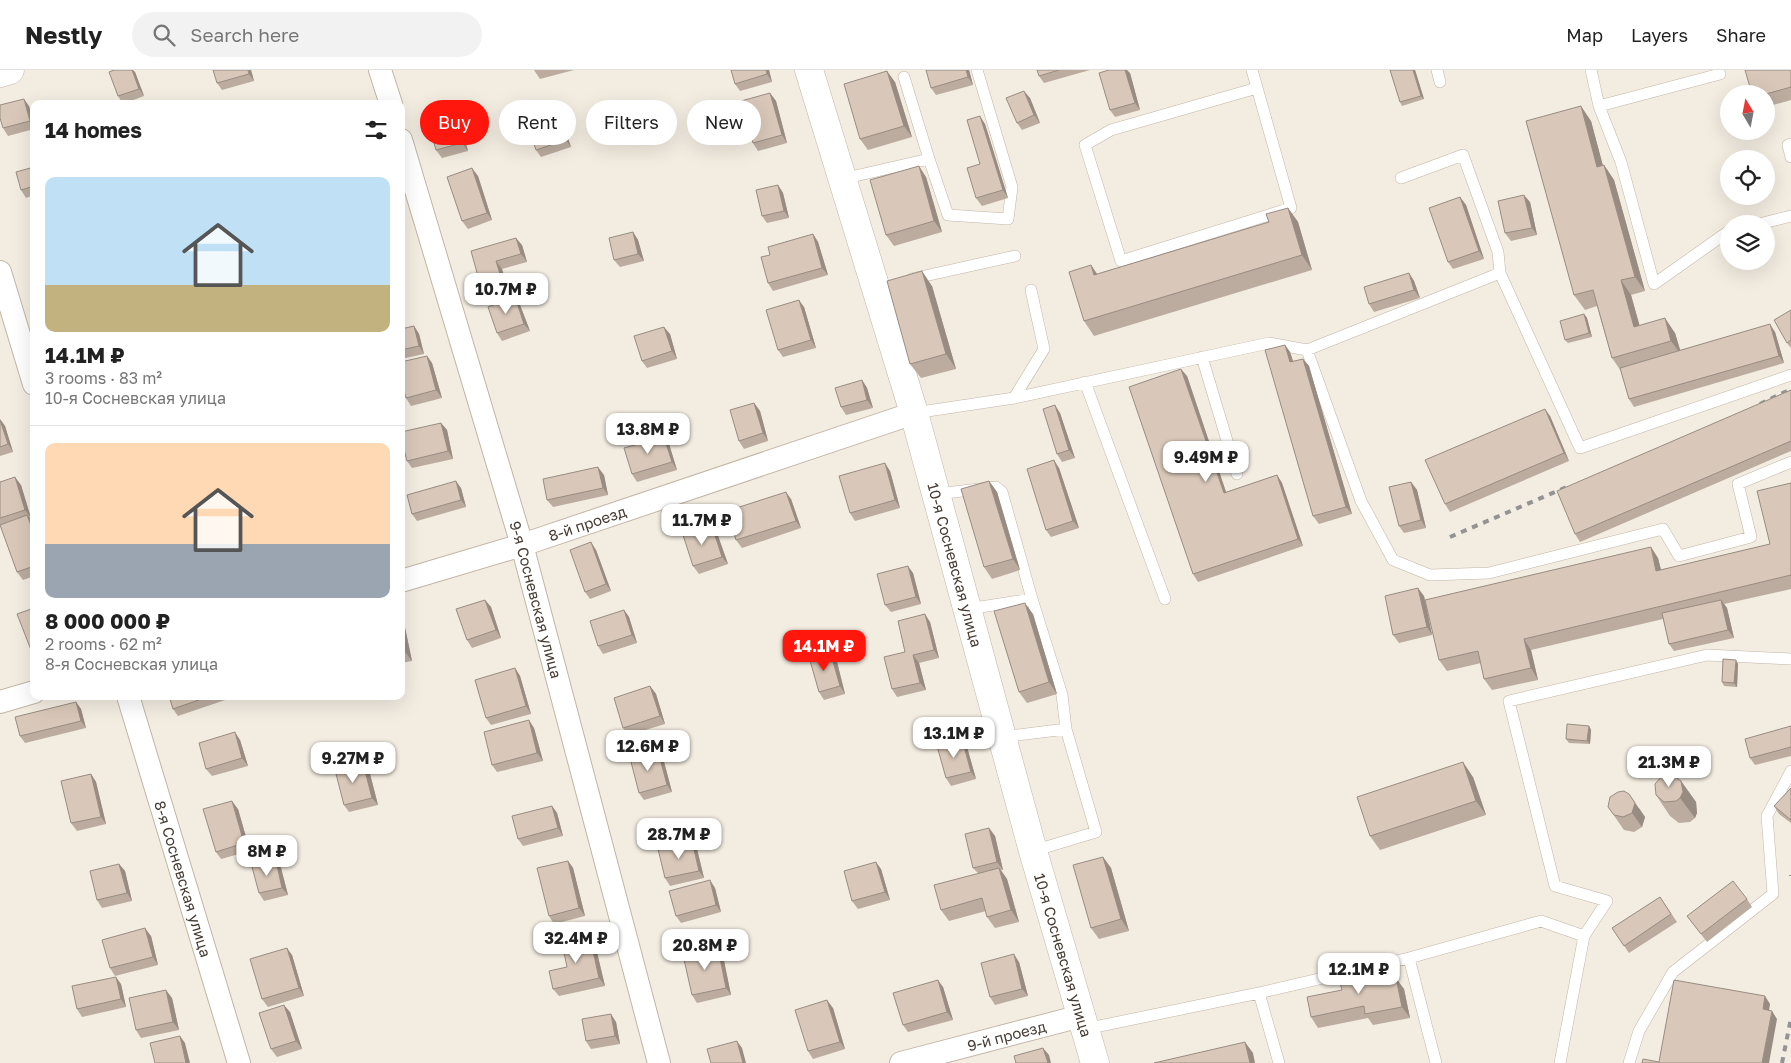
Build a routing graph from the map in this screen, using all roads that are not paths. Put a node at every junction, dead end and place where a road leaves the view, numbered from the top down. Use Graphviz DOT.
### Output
graph roads {
  1 [pos="10,70"];
  2 [pos="380,70"];
  3 [pos="809,70"];
  4 [pos="977,70"];
  5 [pos="1252,70"];
  6 [pos="1437,70"];
  7 [pos="1590,70"];
  8 [pos="0,73"];
  9 [pos="1720,74"];
  10 [pos="904,77"];
  11 [pos="1440,82"];
  12 [pos="1257,88"];
  13 [pos="389,100"];
  14 [pos="1599,106"];
  15 [pos="1791,144"];
  16 [pos="405,153"];
  17 [pos="1791,157"];
  18 [pos="929,159"];
  19 [pos="1401,178"];
  20 [pos="842,179"];
  21 [pos="1791,216"];
  22 [pos="1775,220"];
  23 [pos="1720,237"];
  24 [pos="1015,256"];
  25 [pos="0,272"];
  26 [pos="1500,273"];
  27 [pos="903,280"];
  28 [pos="1031,290"];
  29 [pos="1307,350"];
  30 [pos="1202,357"];
  31 [pos="30,371"];
  32 [pos="1791,374"];
  33 [pos="1086,382"];
  34 [pos="1014,398"];
  35 [pos="914,413"];
  36 [pos="1791,462"];
  37 [pos="1237,474"];
  38 [pos="937,494"];
  39 [pos="522,545"];
  40 [pos="405,581"];
  41 [pos="1032,599"];
  42 [pos="1165,599"];
  43 [pos="968,609"];
  44 [pos="1791,659"];
  45 [pos="30,693"];
  46 [pos="129,700"];
  47 [pos="0,702"];
  48 [pos="1066,729"];
  49 [pos="1002,737"];
  50 [pos="1791,771"];
  51 [pos="1033,851"];
  52 [pos="1584,936"];
  53 [pos="1409,958"];
  54 [pos="1260,993"];
  55 [pos="1083,1022"];
  56 [pos="239,1063"];
  57 [pos="659,1063"];
  58 [pos="901,1063"];
  59 [pos="1095,1063"];
  60 [pos="1279,1063"];
  61 [pos="1436,1063"];
  62 [pos="1560,1063"];
  63 [pos="1629,1063"];
  1 -- 8 [label="street"];
  2 -- 13 [label="street"];
  3 -- 20 [label="street, 10-я Сосневская улица"];
  4 -- 18 [label="lane"];
  5 -- 12 [label="lane"];
  6 -- 11 [label="lane"];
  7 -- 14 [label="lane"];
  9 -- 14 [label="lane"];
  10 -- 18 [label="lane"];
  12 -- 12 [label="lane"];
  14 -- 23 [label="lane"];
  15 -- 17 [label="lane"];
  16 -- 39 [label="street, 9-я Сосневская улица"];
  18 -- 20 [label="lane"];
  19 -- 26 [label="lane"];
  20 -- 35 [label="street, 10-я Сосневская улица"];
  21 -- 22 [label="lane"];
  24 -- 27 [label="lane"];
  25 -- 31 [label="street"];
  26 -- 29 [label="lane"];
  26 -- 32 [label="lane"];
  28 -- 34 [label="lane"];
  29 -- 30 [label="lane"];
  29 -- 36 [label="lane"];
  30 -- 33 [label="lane"];
  30 -- 37 [label="lane"];
  33 -- 34 [label="lane"];
  33 -- 42 [label="lane"];
  34 -- 35 [label="lane"];
  35 -- 38 [label="street, 10-я Сосневская улица"];
  35 -- 39 [label="street, 8-й проезд"];
  38 -- 41 [label="lane"];
  38 -- 43 [label="street, 10-я Сосневская улица"];
  39 -- 40 [label="street, 8-й проезд"];
  39 -- 57 [label="street, 9-я Сосневская улица"];
  41 -- 43 [label="lane"];
  41 -- 48 [label="lane"];
  43 -- 49 [label="street, 10-я Сосневская улица"];
  44 -- 52 [label="lane"];
  45 -- 47 [label="street"];
  46 -- 56 [label="street, 8-я Сосневская улица"];
  48 -- 49 [label="lane"];
  48 -- 51 [label="lane"];
  49 -- 51 [label="street, 10-я Сосневская улица"];
  50 -- 63 [label="lane"];
  51 -- 55 [label="street, 10-я Сосневская улица"];
  52 -- 53 [label="lane"];
  52 -- 62 [label="lane"];
  53 -- 54 [label="lane"];
  53 -- 61 [label="lane"];
  54 -- 55 [label="lane"];
  54 -- 60 [label="lane"];
  55 -- 58 [label="street, 9-й проезд"];
  55 -- 59 [label="street, 10-я Сосневская улица"];
}
